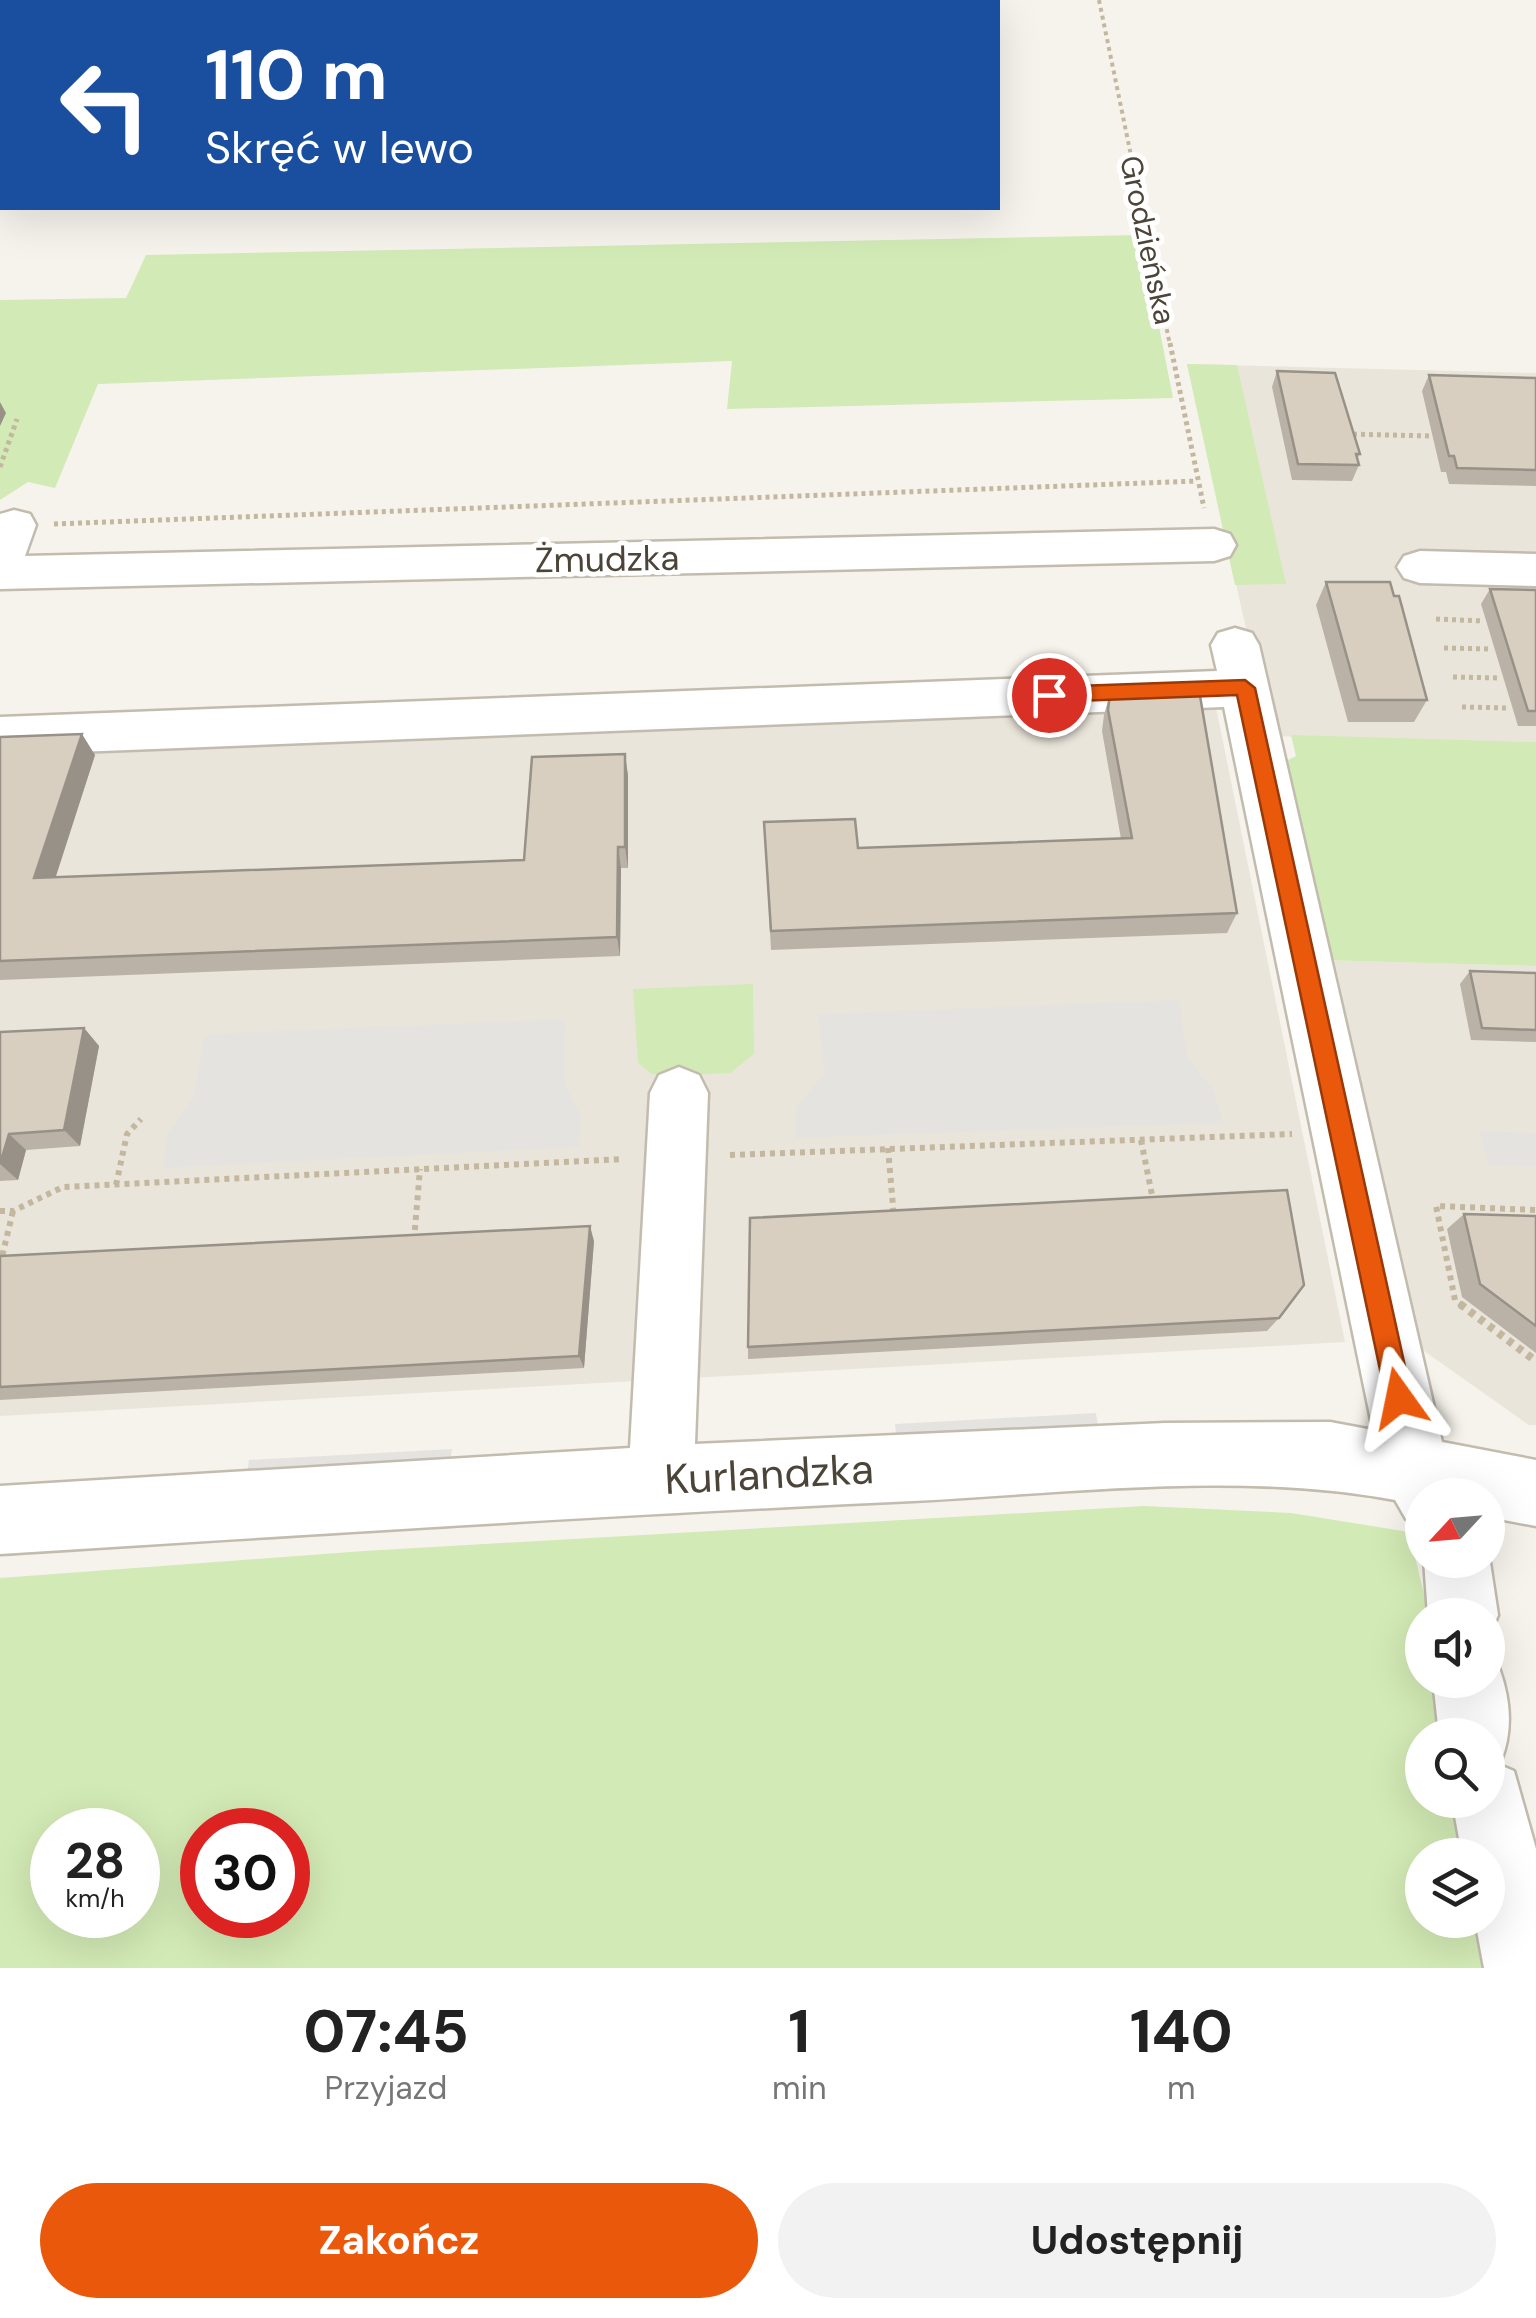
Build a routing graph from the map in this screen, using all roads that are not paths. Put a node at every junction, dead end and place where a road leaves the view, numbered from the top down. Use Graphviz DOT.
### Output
graph roads {
  1 [pos="1214,545"];
  2 [pos="1420,568"];
  3 [pos="1536,570"];
  4 [pos="0,573"];
  5 [pos="0,736"];
  6 [pos="680,1094"];
  7 [pos="1406,1478"];
  8 [pos="1422,1478"];
  9 [pos="661,1479"];
  10 [pos="1505,1490"];
  11 [pos="1536,1493"];
  12 [pos="0,1520"];
  13 [pos="1492,1818"];
  14 [pos="1523,1968"];
  1 -- 4 [label="street, Żmudzka"];
  2 -- 3 [label="street"];
  5 -- 8 [label="street"];
  6 -- 9 [label="street"];
  7 -- 9 [label="street, Kurlandzka"];
  9 -- 12 [label="street, Kurlandzka"];
  10 -- 11 [label="street, Kurlandzka"];
  13 -- 14 [label="street"];
}
